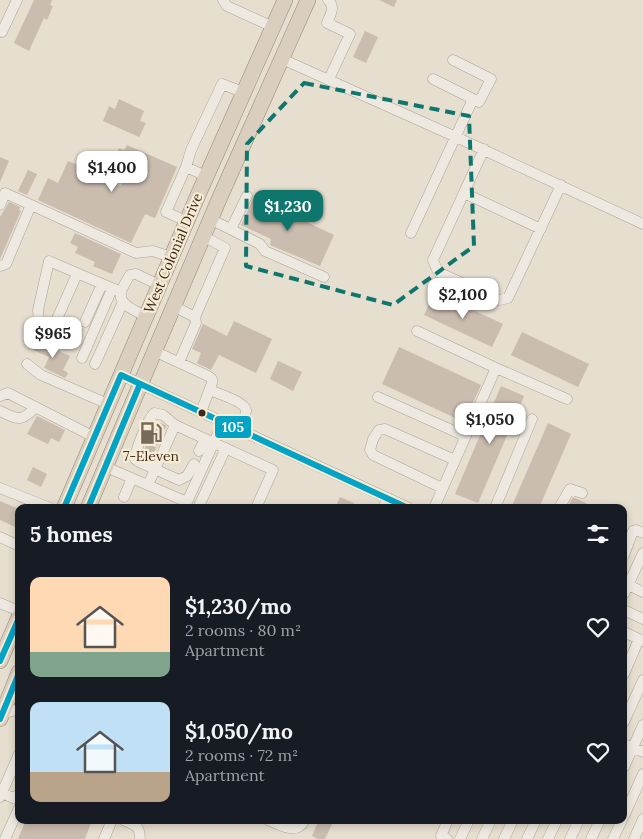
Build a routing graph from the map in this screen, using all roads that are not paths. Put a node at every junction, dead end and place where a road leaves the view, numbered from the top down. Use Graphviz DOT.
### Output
graph roads {
  1 [pos="17,0"];
  2 [pos="223,0"];
  3 [pos="308,0"];
  4 [pos="328,0"];
  5 [pos="283,1"];
  6 [pos="273,27"];
  7 [pos="0,31"];
  8 [pos="282,59"];
  9 [pos="453,60"];
  10 [pos="329,79"];
  11 [pos="433,79"];
  12 [pos="243,92"];
  13 [pos="473,99"];
  14 [pos="456,136"];
  15 [pos="484,150"];
  16 [pos="235,166"];
  17 [pos="186,167"];
  18 [pos="206,176"];
  19 [pos="561,185"];
  20 [pos="464,194"];
  21 [pos="247,196"];
  22 [pos="0,205"];
  23 [pos="31,205"];
  24 [pos="210,220"];
  25 [pos="186,221"];
  26 [pos="643,224"];
  27 [pos="231,229"];
  28 [pos="540,229"];
  29 [pos="411,234"];
  30 [pos="203,236"];
  31 [pos="171,257"];
  32 [pos="0,266"];
  33 [pos="77,274"];
  34 [pos="324,277"];
  35 [pos="102,284"];
  36 [pos="159,285"];
  37 [pos="119,294"];
  38 [pos="173,306"];
  39 [pos="146,316"];
  40 [pos="195,317"];
  41 [pos="85,322"];
  42 [pos="39,323"];
  43 [pos="53,328"];
  44 [pos="417,331"];
  45 [pos="154,351"];
  46 [pos="82,358"];
  47 [pos="179,362"];
  48 [pos="27,364"];
  49 [pos="95,364"];
  50 [pos="496,368"];
  51 [pos="121,375"];
  52 [pos="140,384"];
  53 [pos="210,390"];
  54 [pos="0,396"];
  55 [pos="378,397"];
  56 [pos="566,399"];
  57 [pos="108,404"];
  58 [pos="36,407"];
  59 [pos="0,411"];
  60 [pos="201,412"];
  61 [pos="532,419"];
  62 [pos="223,422"];
  63 [pos="238,429"];
  64 [pos="170,430"];
  65 [pos="465,436"];
  66 [pos="94,437"];
  67 [pos="209,441"];
  68 [pos="226,448"];
  69 [pos="199,451"];
  70 [pos="455,460"];
  71 [pos="194,464"];
  72 [pos="106,467"];
  73 [pos="154,470"];
  74 [pos="132,478"];
  75 [pos="148,485"];
  76 [pos="0,488"];
  77 [pos="442,488"];
  78 [pos="582,492"];
  79 [pos="124,497"];
  80 [pos="386,503"];
  81 [pos="40,504"];
  82 [pos="66,504"];
  83 [pos="90,504"];
  84 [pos="183,504"];
  85 [pos="185,504"];
  86 [pos="200,504"];
  87 [pos="258,504"];
  88 [pos="436,504"];
  89 [pos="497,504"];
  90 [pos="561,504"];
  91 [pos="643,533"];
  92 [pos="0,537"];
  93 [pos="15,544"];
  94 [pos="627,547"];
  95 [pos="627,555"];
  96 [pos="641,557"];
  97 [pos="627,583"];
  98 [pos="627,588"];
  99 [pos="643,592"];
  100 [pos="0,603"];
  101 [pos="15,609"];
  102 [pos="627,611"];
  103 [pos="643,619"];
  104 [pos="15,626"];
  105 [pos="627,633"];
  106 [pos="641,640"];
  107 [pos="0,661"];
  108 [pos="627,668"];
  109 [pos="643,680"];
  110 [pos="15,695"];
  111 [pos="15,711"];
  112 [pos="627,715"];
  113 [pos="1,716"];
  114 [pos="643,725"];
  115 [pos="628,746"];
  116 [pos="643,752"];
  117 [pos="15,763"];
  118 [pos="643,774"];
  119 [pos="1,794"];
  120 [pos="15,797"];
  121 [pos="627,809"];
  122 [pos="15,817"];
  123 [pos="643,819"];
  124 [pos="110,824"];
  125 [pos="132,824"];
  126 [pos="277,824"];
  127 [pos="302,824"];
  128 [pos="446,824"];
  129 [pos="467,824"];
  130 [pos="489,824"];
  131 [pos="511,824"];
  132 [pos="534,824"];
  133 [pos="555,824"];
  134 [pos="577,824"];
  135 [pos="598,824"];
  136 [pos="620,824"];
  137 [pos="140,835"];
  138 [pos="5,839"];
  139 [pos="104,839"];
  140 [pos="447,839"];
  141 [pos="460,839"];
  142 [pos="482,839"];
  143 [pos="504,839"];
  144 [pos="527,839"];
  145 [pos="548,839"];
  146 [pos="570,839"];
  147 [pos="591,839"];
  148 [pos="613,839"];
  149 [pos="634,839"];
  1 -- 7 [label="street"];
  2 -- 6 [label="street"];
  3 -- 8 [label="highway, West Colonial Drive"];
  4 -- 10 [label="street"];
  5 -- 6 [label="highway, West Colonial Drive"];
  5 -- 8 [label="highway"];
  6 -- 12 [label="highway, West Colonial Drive"];
  8 -- 10 [label="street"];
  8 -- 16 [label="highway, West Colonial Drive"];
  9 -- 13 [label="street"];
  10 -- 14 [label="street"];
  11 -- 13 [label="street"];
  12 -- 16 [label="highway"];
  12 -- 17 [label="street"];
  12 -- 18 [label="highway, West Colonial Drive"];
  13 -- 14 [label="street"];
  14 -- 15 [label="street"];
  14 -- 29 [label="street"];
  15 -- 19 [label="street"];
  15 -- 20 [label="street"];
  16 -- 24 [label="highway, West Colonial Drive"];
  17 -- 18 [label="street"];
  17 -- 25 [label="street"];
  18 -- 25 [label="highway, West Colonial Drive"];
  19 -- 26 [label="street"];
  19 -- 28 [label="street"];
  20 -- 28 [label="street"];
  20 -- 28 [label="street"];
  21 -- 27 [label="street"];
  22 -- 23 [label="street"];
  23 -- 31 [label="street"];
  23 -- 32 [label="street"];
  24 -- 27 [label="street"];
  24 -- 30 [label="highway, West Colonial Drive"];
  25 -- 31 [label="highway, West Colonial Drive"];
  27 -- 34 [label="street"];
  30 -- 38 [label="highway, West Colonial Drive"];
  30 -- 40 [label="street"];
  31 -- 36 [label="highway, West Colonial Drive"];
  33 -- 35 [label="street"];
  33 -- 42 [label="street"];
  33 -- 43 [label="street"];
  35 -- 37 [label="street"];
  35 -- 41 [label="street"];
  36 -- 37 [label="street"];
  36 -- 39 [label="highway, West Colonial Drive"];
  37 -- 39 [label="street"];
  37 -- 46 [label="street"];
  37 -- 49 [label="street"];
  38 -- 40 [label="street"];
  38 -- 45 [label="highway, West Colonial Drive"];
  39 -- 51 [label="highway, West Colonial Drive"];
  40 -- 47 [label="street"];
  44 -- 50 [label="street"];
  45 -- 47 [label="street"];
  45 -- 52 [label="highway, West Colonial Drive"];
  47 -- 53 [label="street"];
  48 -- 57 [label="street"];
  50 -- 56 [label="street"];
  50 -- 65 [label="street"];
  51 -- 52 [label="street"];
  51 -- 57 [label="highway, West Colonial Drive"];
  52 -- 60 [label="street"];
  52 -- 72 [label="highway, West Colonial Drive"];
  53 -- 60 [label="street"];
  53 -- 63 [label="street"];
  54 -- 58 [label="street"];
  55 -- 65 [label="street"];
  57 -- 66 [label="highway, West Colonial Drive"];
  58 -- 59 [label="street"];
  58 -- 66 [label="street"];
  60 -- 62 [label="street"];
  61 -- 89 [label="street"];
  62 -- 63 [label="street"];
  62 -- 67 [label="street"];
  63 -- 80 [label="street"];
  64 -- 67 [label="street"];
  64 -- 73 [label="street"];
  64 -- 73 [label="street"];
  65 -- 70 [label="street"];
  66 -- 82 [label="highway, West Colonial Drive"];
  67 -- 68 [label="street"];
  67 -- 69 [label="street"];
  67 -- 85 [label="street"];
  68 -- 86 [label="street"];
  68 -- 87 [label="street"];
  70 -- 77 [label="street"];
  70 -- 77 [label="street"];
  71 -- 73 [label="street"];
  72 -- 74 [label="street"];
  72 -- 83 [label="highway, West Colonial Drive"];
  73 -- 75 [label="street"];
  74 -- 75 [label="street"];
  74 -- 79 [label="street"];
  75 -- 84 [label="street"];
  76 -- 81 [label="street"];
  77 -- 88 [label="street"];
  78 -- 90 [label="street"];
  91 -- 94 [label="street"];
  92 -- 93 [label="street"];
  95 -- 96 [label="street"];
  96 -- 97 [label="street"];
  98 -- 99 [label="street"];
  100 -- 101 [label="street"];
  102 -- 103 [label="street"];
  104 -- 107 [label="highway"];
  105 -- 106 [label="street"];
  106 -- 108 [label="street"];
  109 -- 112 [label="street"];
  110 -- 113 [label="highway"];
  111 -- 113 [label="street"];
  114 -- 115 [label="street"];
  115 -- 116 [label="street"];
  117 -- 119 [label="street"];
  118 -- 121 [label="street"];
  119 -- 120 [label="street"];
  122 -- 138 [label="street"];
  123 -- 149 [label="street"];
  124 -- 139 [label="street"];
  125 -- 137 [label="street"];
  126 -- 127 [label="street"];
  128 -- 140 [label="street"];
  129 -- 141 [label="street"];
  130 -- 142 [label="street"];
  131 -- 143 [label="street"];
  132 -- 144 [label="street"];
  133 -- 145 [label="street"];
  134 -- 146 [label="street"];
  135 -- 147 [label="street"];
  136 -- 148 [label="street"];
}
